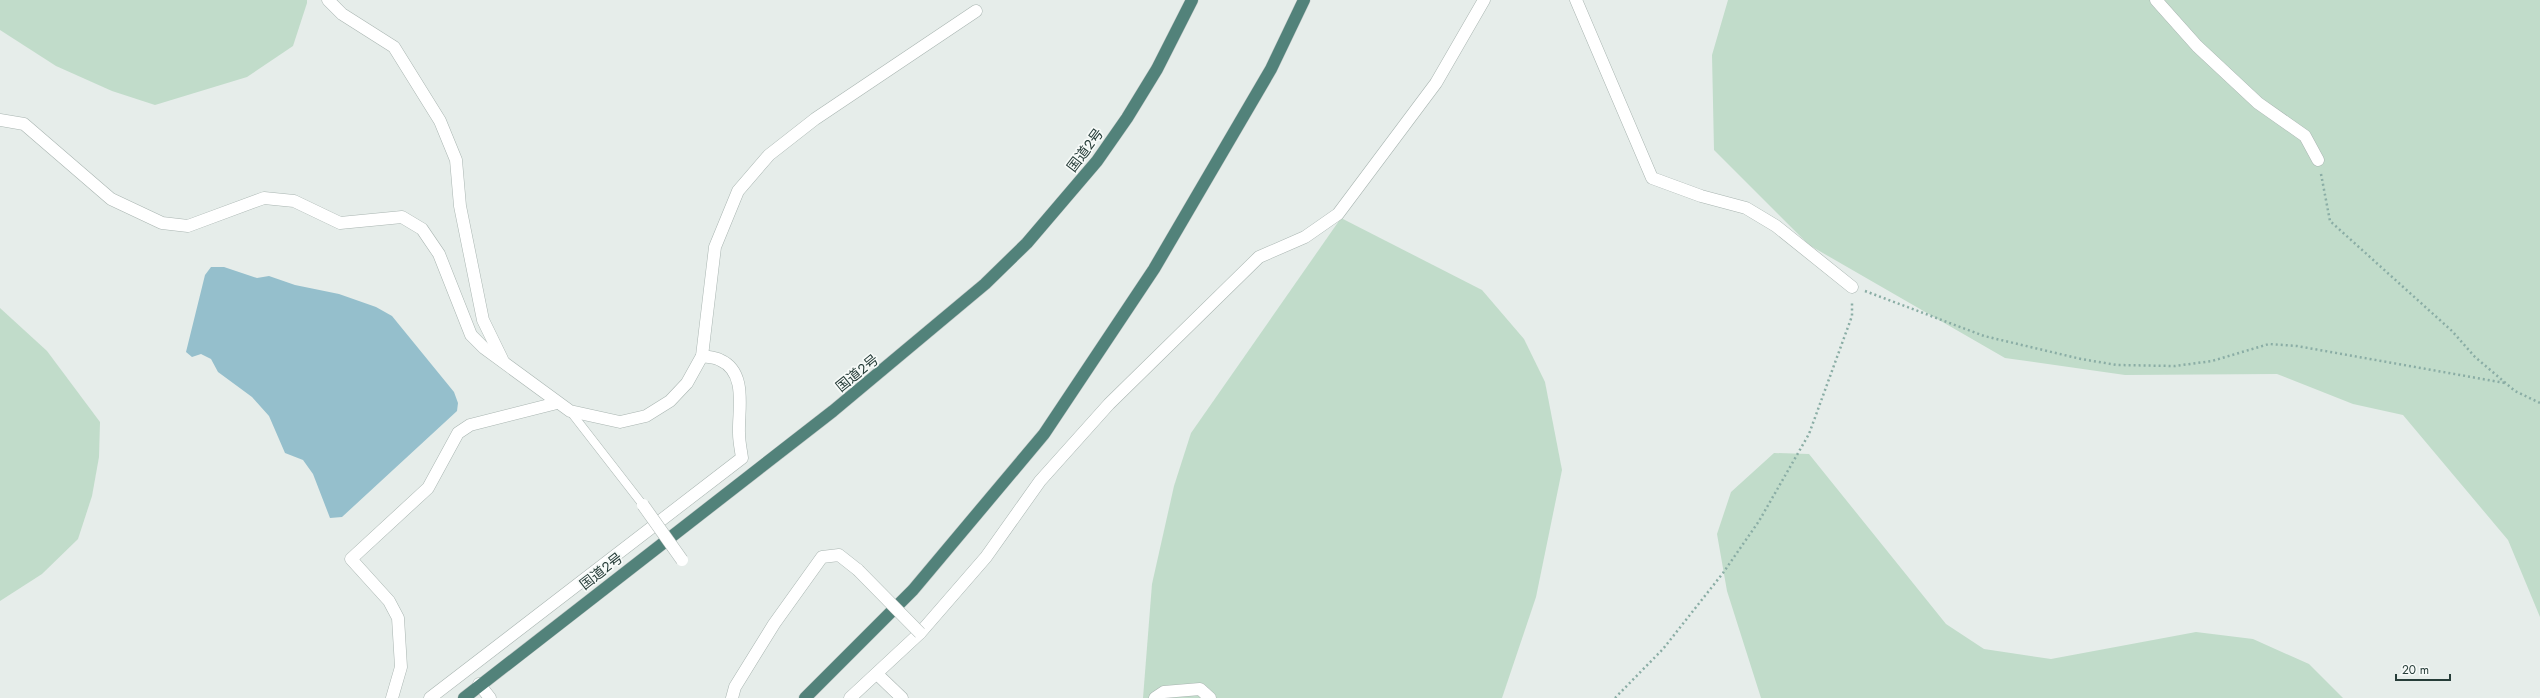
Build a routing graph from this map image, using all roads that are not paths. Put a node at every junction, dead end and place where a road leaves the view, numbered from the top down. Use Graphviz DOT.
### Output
graph roads {
  1 [pos="328,0"];
  2 [pos="1192,0"];
  3 [pos="1304,0"];
  4 [pos="1484,0"];
  5 [pos="1576,0"];
  6 [pos="2156,0"];
  7 [pos="976,11"];
  8 [pos="0,120"];
  9 [pos="2318,160"];
  10 [pos="1852,287"];
  11 [pos="702,356"];
  12 [pos="502,359"];
  13 [pos="558,403"];
  14 [pos="570,411"];
  15 [pos="643,504"];
  16 [pos="682,560"];
  17 [pos="920,633"];
  18 [pos="877,674"];
  19 [pos="479,684"];
  20 [pos="392,698"];
  21 [pos="430,698"];
  22 [pos="464,698"];
  23 [pos="490,698"];
  24 [pos="732,698"];
  25 [pos="805,698"];
  26 [pos="850,698"];
  27 [pos="902,698"];
  28 [pos="1155,698"];
  29 [pos="1210,698"];
  1 -- 12 [label="street"];
  2 -- 19 [label="highway, 国道2号"];
  3 -- 25 [label="highway"];
  4 -- 17 [label="street"];
  5 -- 10 [label="street"];
  6 -- 9 [label="street"];
  7 -- 11 [label="street"];
  8 -- 12 [label="street"];
  11 -- 14 [label="street"];
  11 -- 21 [label="street"];
  12 -- 13 [label="street"];
  13 -- 14 [label="street"];
  13 -- 20 [label="street"];
  14 -- 15 [label="lane"];
  15 -- 16 [label="street, bridge"];
  17 -- 18 [label="street"];
  17 -- 24 [label="street, bridge"];
  18 -- 26 [label="street"];
  18 -- 27 [label="street"];
  19 -- 22 [label="highway, 国道2号"];
  19 -- 23 [label="street"];
  28 -- 29 [label="street"];
}
